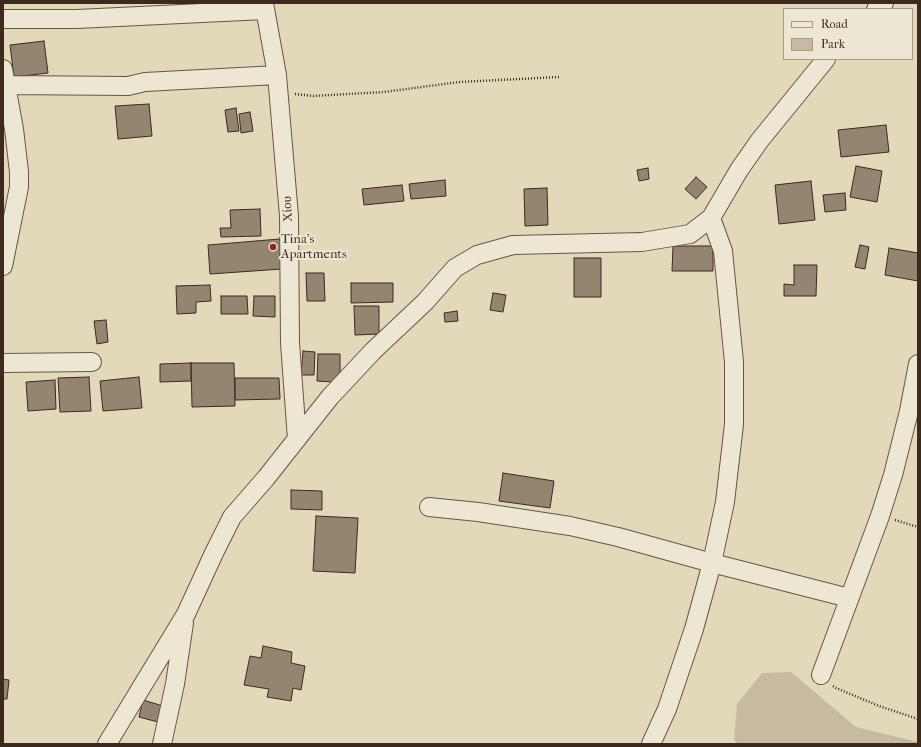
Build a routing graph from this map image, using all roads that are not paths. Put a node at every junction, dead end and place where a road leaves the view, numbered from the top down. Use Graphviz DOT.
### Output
graph roads {
  1 [pos="265,7"];
  2 [pos="3,19"];
  3 [pos="825,60"];
  4 [pos="277,75"];
  5 [pos="4,77"];
  6 [pos="711,218"];
  7 [pos="3,266"];
  8 [pos="92,362"];
  9 [pos="3,363"];
  10 [pos="918,364"];
  11 [pos="297,439"];
  12 [pos="430,506"];
  13 [pos="712,563"];
  14 [pos="849,598"];
  15 [pos="186,614"];
  16 [pos="821,675"];
  17 [pos="107,744"];
  18 [pos="162,744"];
  19 [pos="651,744"];
  1 -- 2 [label="street"];
  1 -- 4 [label="street, Χίου"];
  3 -- 6 [label="street"];
  4 -- 5 [label="street"];
  4 -- 11 [label="street, Χίου"];
  5 -- 7 [label="street"];
  6 -- 11 [label="street"];
  6 -- 13 [label="street"];
  8 -- 9 [label="street"];
  10 -- 14 [label="street"];
  11 -- 15 [label="street"];
  12 -- 13 [label="street"];
  13 -- 14 [label="street"];
  13 -- 19 [label="street"];
  14 -- 16 [label="street"];
  15 -- 17 [label="street"];
  15 -- 18 [label="street"];
}
